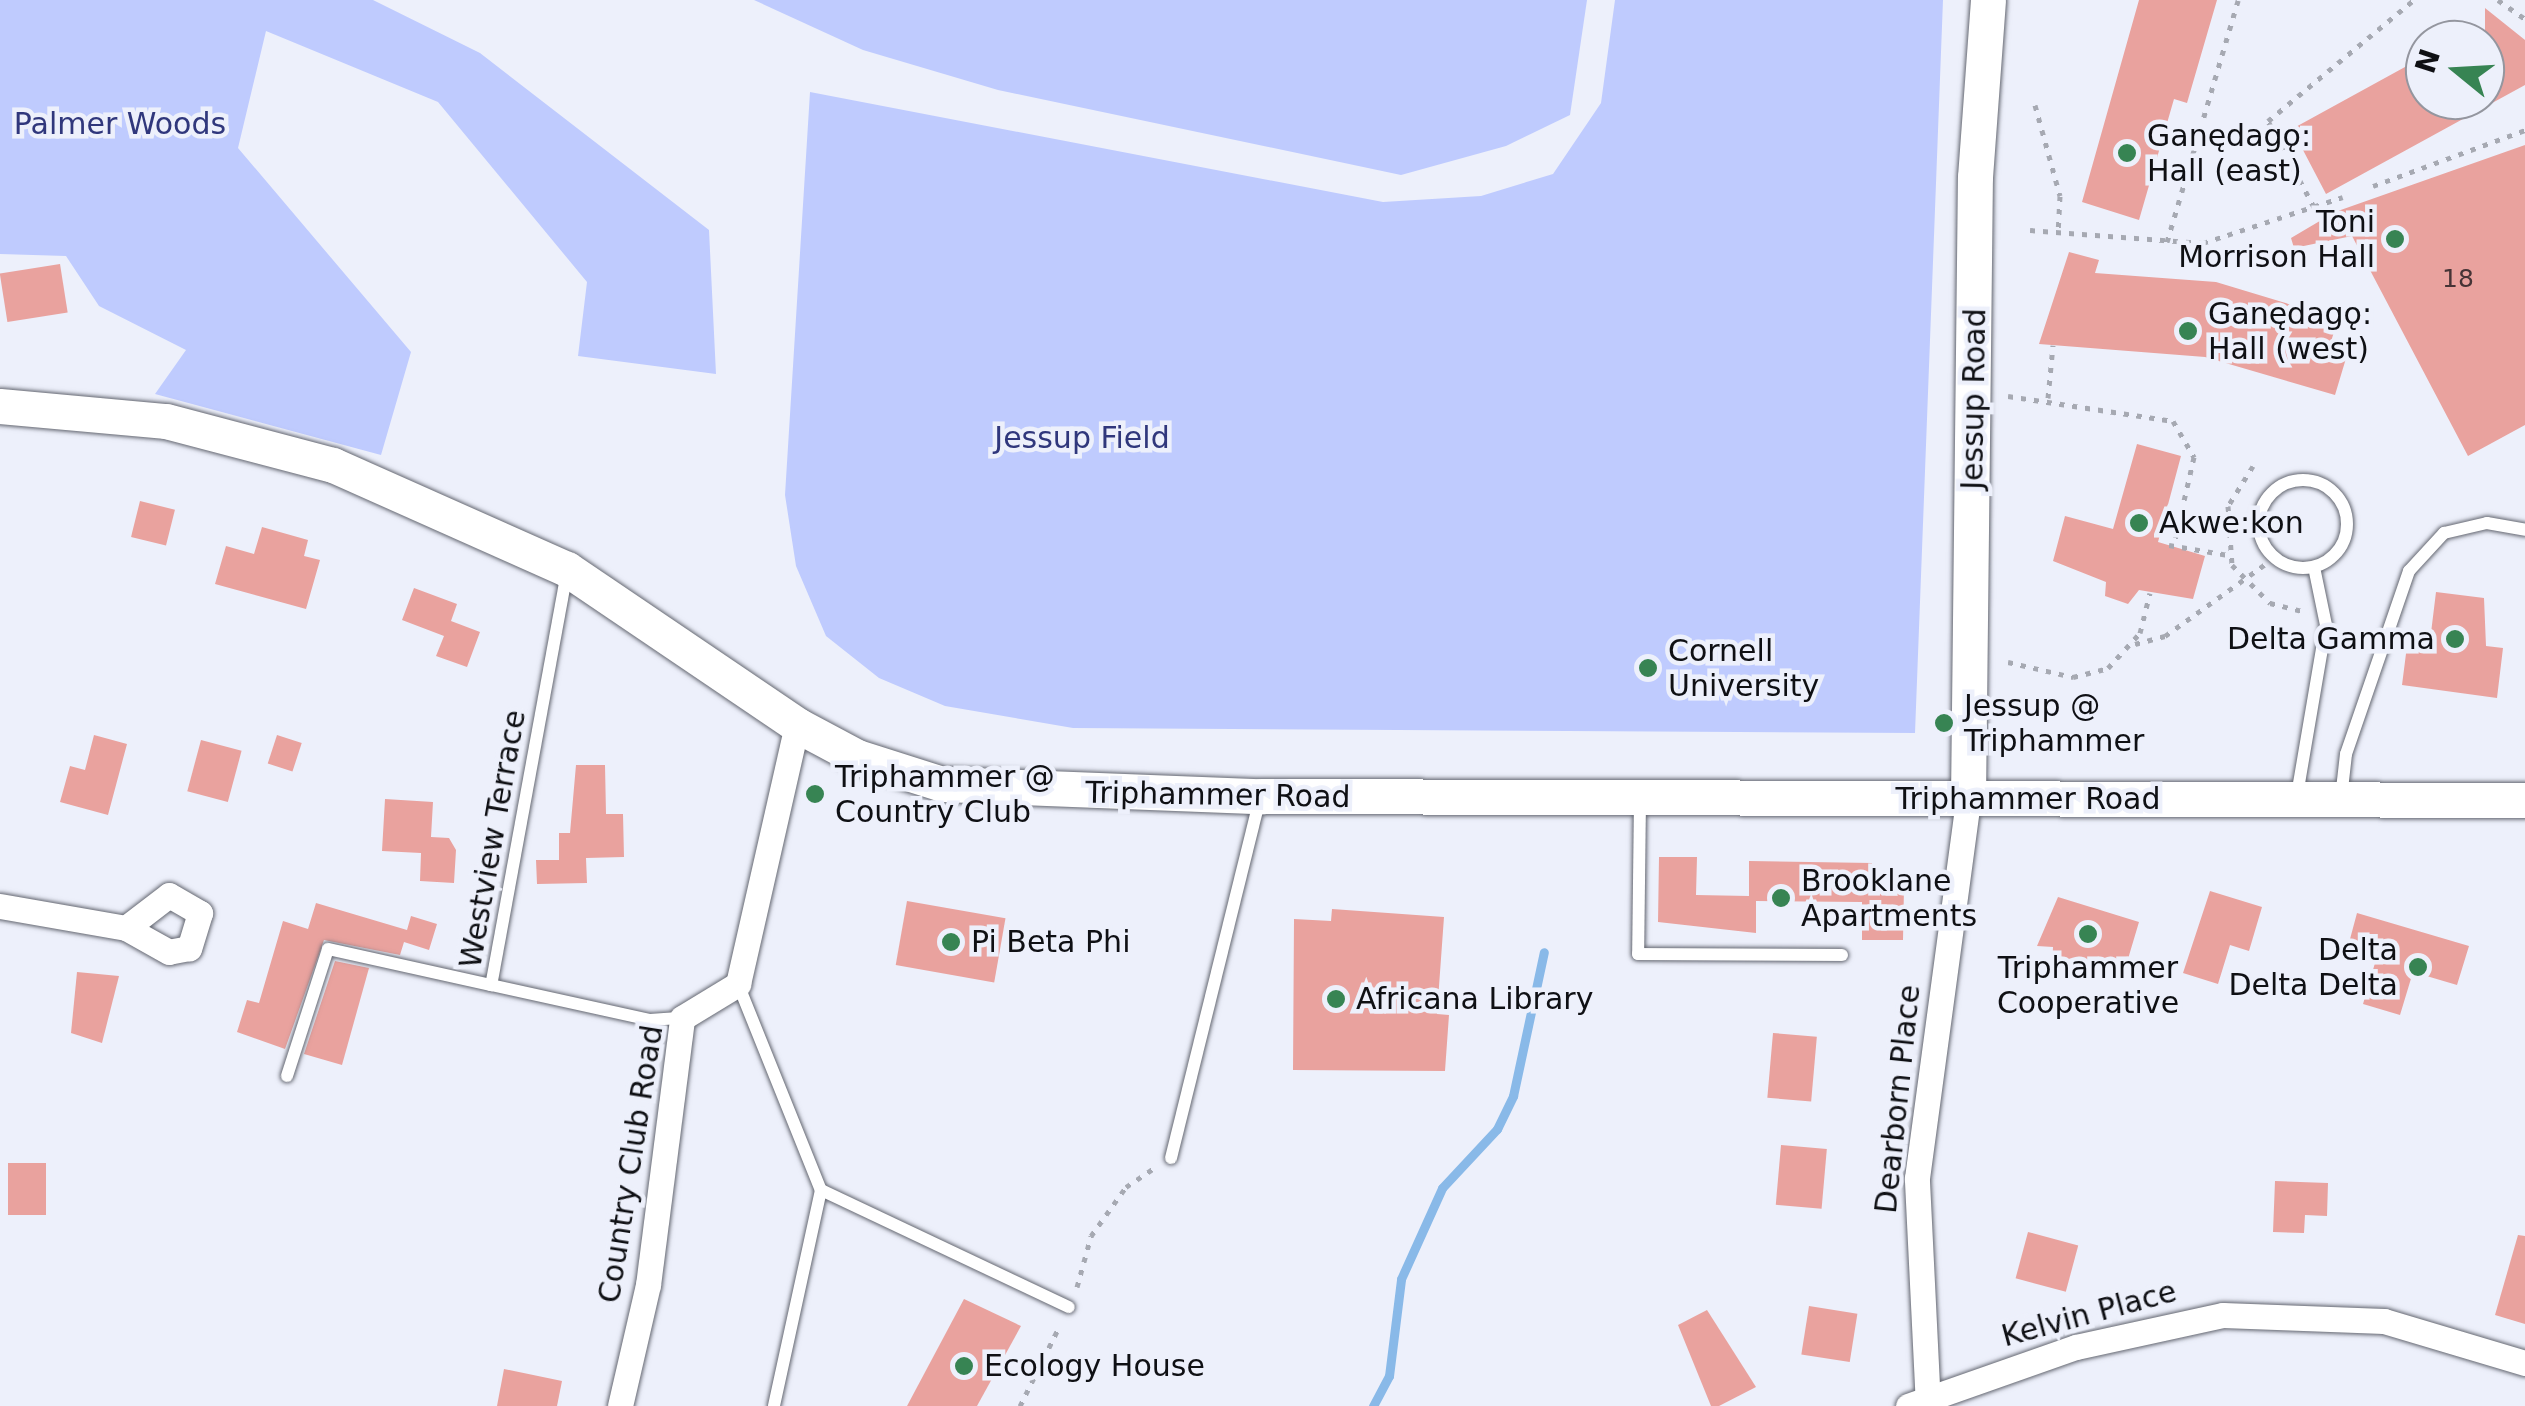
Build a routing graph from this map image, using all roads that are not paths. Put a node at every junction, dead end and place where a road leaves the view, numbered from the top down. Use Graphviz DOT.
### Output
graph roads {
  1 [pos="1988,0"];
  2 [pos="0,406"];
  3 [pos="2525,530"];
  4 [pos="567,569"];
  5 [pos="2315,572"];
  6 [pos="797,725"];
  7 [pos="1260,796"];
  8 [pos="1640,798"];
  9 [pos="1968,799"];
  10 [pos="2296,799"];
  11 [pos="2341,800"];
  12 [pos="2525,800"];
  13 [pos="0,906"];
  14 [pos="126,928"];
  15 [pos="1842,955"];
  16 [pos="738,984"];
  17 [pos="491,986"];
  18 [pos="682,1018"];
  19 [pos="288,1076"];
  20 [pos="1171,1158"];
  21 [pos="821,1190"];
  22 [pos="1069,1307"];
  23 [pos="2525,1363"];
  24 [pos="1920,1403"];
  25 [pos="620,1406"];
  26 [pos="774,1406"];
  1 -- 9 [label="street, Jessup Road"];
  2 -- 4 [label="street, Triphammer Road"];
  3 -- 11 [label="lane"];
  4 -- 6 [label="street, Triphammer Road"];
  4 -- 17 [label="lane, Westview Terrace"];
  5 -- 5 [label="lane"];
  5 -- 10 [label="lane"];
  6 -- 7 [label="street, Triphammer Road"];
  6 -- 16 [label="street"];
  7 -- 8 [label="street, Triphammer Road"];
  7 -- 20 [label="lane"];
  8 -- 9 [label="street, Triphammer Road"];
  8 -- 15 [label="lane"];
  9 -- 10 [label="street, Triphammer Road"];
  9 -- 24 [label="street, Dearborn Place"];
  10 -- 11 [label="street, Triphammer Road"];
  11 -- 12 [label="street, Triphammer Road"];
  13 -- 14 [label="street"];
  16 -- 18 [label="street, Country Club Road"];
  16 -- 21 [label="lane"];
  17 -- 18 [label="lane, Westview Terrace"];
  17 -- 19 [label="lane"];
  18 -- 25 [label="street, Country Club Road"];
  21 -- 22 [label="lane"];
  21 -- 26 [label="lane"];
  23 -- 24 [label="street, Kelvin Place"];
}
